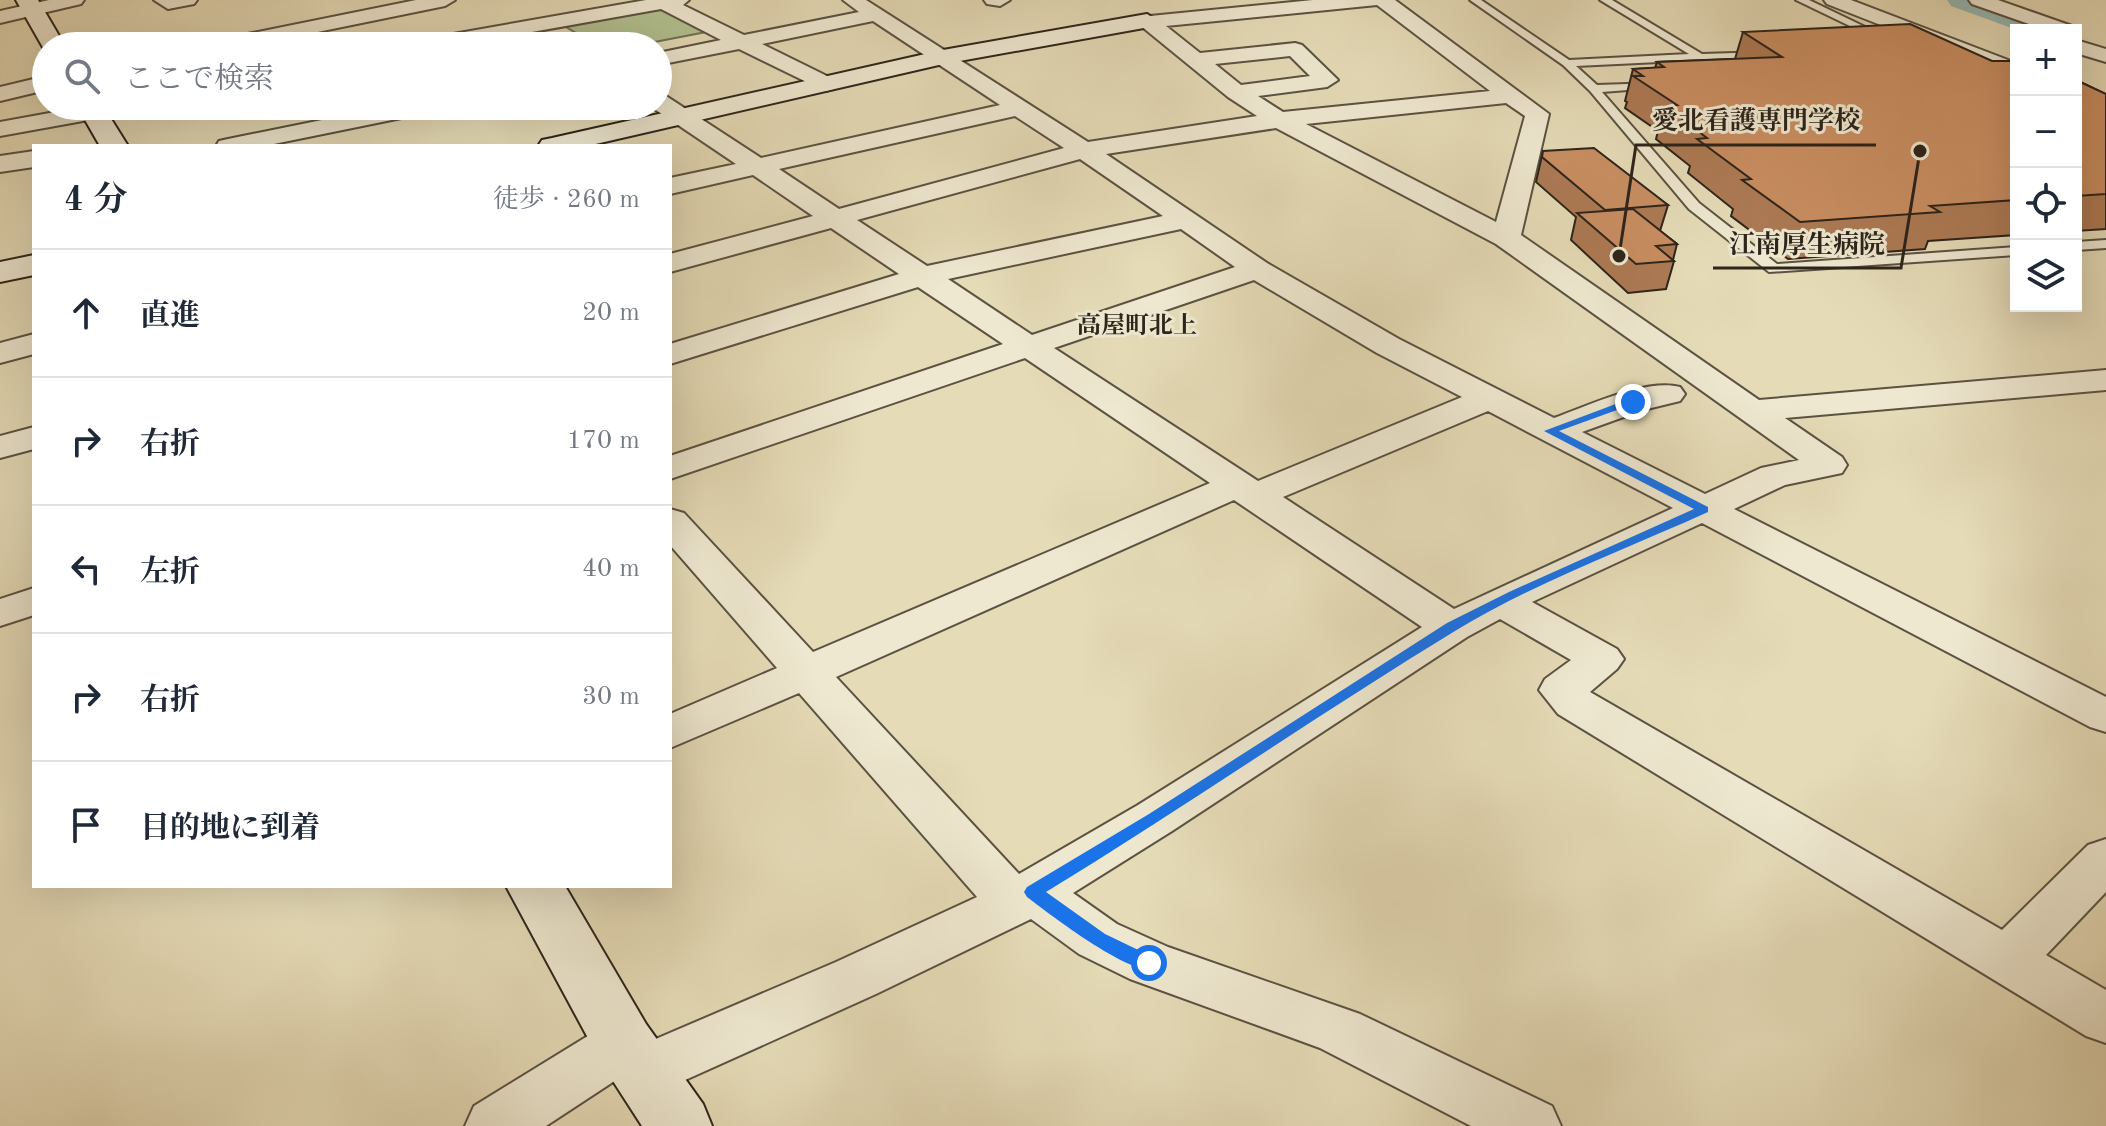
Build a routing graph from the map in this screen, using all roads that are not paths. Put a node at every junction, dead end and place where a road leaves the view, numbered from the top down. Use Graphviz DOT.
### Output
graph roads {
  1 [pos="74,0"];
  2 [pos="164,0"];
  3 [pos="187,0"];
  4 [pos="445,0"];
  5 [pos="1373,0"];
  6 [pos="1383,0"];
  7 [pos="1475,0"];
  8 [pos="1605,0"];
  9 [pos="1801,0"];
  10 [pos="1834,0"];
  11 [pos="671,1"];
  12 [pos="1971,2"];
  13 [pos="29,5"];
  14 [pos="864,7"];
  15 [pos="1126,7"];
  16 [pos="523,8"];
  17 [pos="0,17"];
  18 [pos="1147,21"];
  19 [pos="547,24"];
  20 [pos="2019,24"];
  21 [pos="2045,24"];
  22 [pos="45,32"];
  23 [pos="287,32"];
  24 [pos="500,32"];
  25 [pos="558,32"];
  26 [pos="2082,36"];
  27 [pos="739,42"];
  28 [pos="2106,44"];
  29 [pos="1917,46"];
  30 [pos="1948,46"];
  31 [pos="1901,47"];
  32 [pos="1870,48"];
  33 [pos="1886,48"];
  34 [pos="2082,48"];
  35 [pos="1777,53"];
  36 [pos="672,56"];
  37 [pos="2106,56"];
  38 [pos="943,57"];
  39 [pos="1699,57"];
  40 [pos="1194,60"];
  41 [pos="1567,63"];
  42 [pos="2010,69"];
  43 [pos="1724,73"];
  44 [pos="825,84"];
  45 [pos="1673,84"];
  46 [pos="32,86"];
  47 [pos="1594,89"];
  48 [pos="1236,92"];
  49 [pos="0,94"];
  50 [pos="1510,96"];
  51 [pos="1019,108"];
  52 [pos="672,111"];
  53 [pos="681,117"];
  54 [pos="672,119"];
  55 [pos="41,120"];
  56 [pos="100,120"];
  57 [pos="380,120"];
  58 [pos="668,120"];
  59 [pos="1279,120"];
  60 [pos="0,129"];
  61 [pos="324,137"];
  62 [pos="109,144"];
  63 [pos="249,144"];
  64 [pos="561,144"];
  65 [pos="1084,150"];
  66 [pos="32,159"];
  67 [pos="0,164"];
  68 [pos="757,164"];
  69 [pos="672,185"];
  70 [pos="836,217"];
  71 [pos="1185,220"];
  72 [pos="1506,238"];
  73 [pos="2106,244"];
  74 [pos="2082,246"];
  75 [pos="2010,251"];
  76 [pos="672,262"];
  77 [pos="32,265"];
  78 [pos="1257,269"];
  79 [pos="0,272"];
  80 [pos="923,276"];
  81 [pos="32,345"];
  82 [pos="1026,345"];
  83 [pos="0,353"];
  84 [pos="672,353"];
  85 [pos="2092,382"];
  86 [pos="1669,394"];
  87 [pos="1487,399"];
  88 [pos="2106,403"];
  89 [pos="1751,411"];
  90 [pos="1550,431"];
  91 [pos="32,439"];
  92 [pos="0,447"];
  93 [pos="672,467"];
  94 [pos="1246,490"];
  95 [pos="1704,510"];
  96 [pos="672,523"];
  97 [pos="32,602"];
  98 [pos="1500,602"];
  99 [pos="0,613"];
  100 [pos="1452,627"];
  101 [pos="806,673"];
  102 [pos="2106,716"];
  103 [pos="672,731"];
  104 [pos="2106,859"];
  105 [pos="536,888"];
  106 [pos="1024,898"];
  107 [pos="2007,960"];
  108 [pos="2106,1019"];
  109 [pos="633,1058"];
  110 [pos="495,1126"];
  111 [pos="679,1126"];
  112 [pos="1531,1126"];
  1 -- 13 [label="street"];
  2 -- 3 [label="street"];
  4 -- 23 [label="street"];
  5 -- 18 [label="street"];
  6 -- 50 [label="street"];
  7 -- 41 [label="lane"];
  8 -- 39 [label="lane"];
  9 -- 31 [label="lane"];
  10 -- 30 [label="street"];
  11 -- 19 [label="street"];
  11 -- 27 [label="street"];
  12 -- 20 [label="street"];
  12 -- 21 [label="street"];
  13 -- 17 [label="street"];
  13 -- 22 [label="street"];
  14 -- 27 [label="street"];
  14 -- 38 [label="street"];
  15 -- 18 [label="street"];
  16 -- 19 [label="street"];
  18 -- 38 [label="street"];
  18 -- 40 [label="street"];
  19 -- 24 [label="street"];
  19 -- 25 [label="street"];
  26 -- 28 [label="street"];
  27 -- 36 [label="street"];
  27 -- 44 [label="street"];
  29 -- 30 [label="lane"];
  30 -- 42 [label="street"];
  32 -- 33 [label="lane"];
  34 -- 37 [label="street"];
  35 -- 39 [label="lane"];
  38 -- 44 [label="street"];
  38 -- 51 [label="street"];
  39 -- 41 [label="lane"];
  39 -- 43 [label="lane"];
  40 -- 48 [label="street"];
  40 -- 48 [label="street"];
  41 -- 47 [label="lane"];
  44 -- 53 [label="street"];
  45 -- 47 [label="lane"];
  46 -- 49 [label="street"];
  47 -- 75 [label="lane"];
  48 -- 59 [label="street"];
  50 -- 59 [label="street"];
  50 -- 72 [label="street"];
  51 -- 65 [label="street"];
  51 -- 68 [label="street"];
  52 -- 53 [label="street"];
  53 -- 54 [label="street"];
  53 -- 68 [label="street"];
  55 -- 60 [label="street"];
  56 -- 62 [label="street"];
  57 -- 61 [label="street"];
  58 -- 64 [label="street"];
  59 -- 65 [label="street"];
  59 -- 72 [label="street"];
  61 -- 63 [label="street"];
  65 -- 70 [label="street"];
  65 -- 71 [label="street"];
  66 -- 67 [label="street"];
  68 -- 69 [label="street"];
  68 -- 70 [label="street"];
  70 -- 76 [label="street"];
  70 -- 80 [label="street"];
  71 -- 78 [label="street"];
  71 -- 80 [label="street"];
  72 -- 89 [label="street"];
  73 -- 74 [label="lane"];
  77 -- 79 [label="street"];
  78 -- 82 [label="street"];
  78 -- 87 [label="street"];
  80 -- 82 [label="street"];
  80 -- 84 [label="street"];
  81 -- 83 [label="street"];
  82 -- 93 [label="street"];
  82 -- 94 [label="street"];
  85 -- 88 [label="street"];
  85 -- 89 [label="street"];
  86 -- 90 [label="street"];
  87 -- 90 [label="street"];
  87 -- 94 [label="street"];
  89 -- 95 [label="street"];
  90 -- 95 [label="street"];
  91 -- 92 [label="street"];
  94 -- 100 [label="street"];
  94 -- 101 [label="street"];
  95 -- 98 [label="street"];
  95 -- 102 [label="street"];
  96 -- 101 [label="street"];
  97 -- 99 [label="street"];
  98 -- 100 [label="street"];
  98 -- 107 [label="street"];
  100 -- 106 [label="street"];
  101 -- 103 [label="street"];
  101 -- 106 [label="street"];
  104 -- 107 [label="street"];
  105 -- 109 [label="street"];
  106 -- 109 [label="street"];
  106 -- 112 [label="street"];
  107 -- 108 [label="street"];
  109 -- 110 [label="street"];
  109 -- 111 [label="street"];
}
